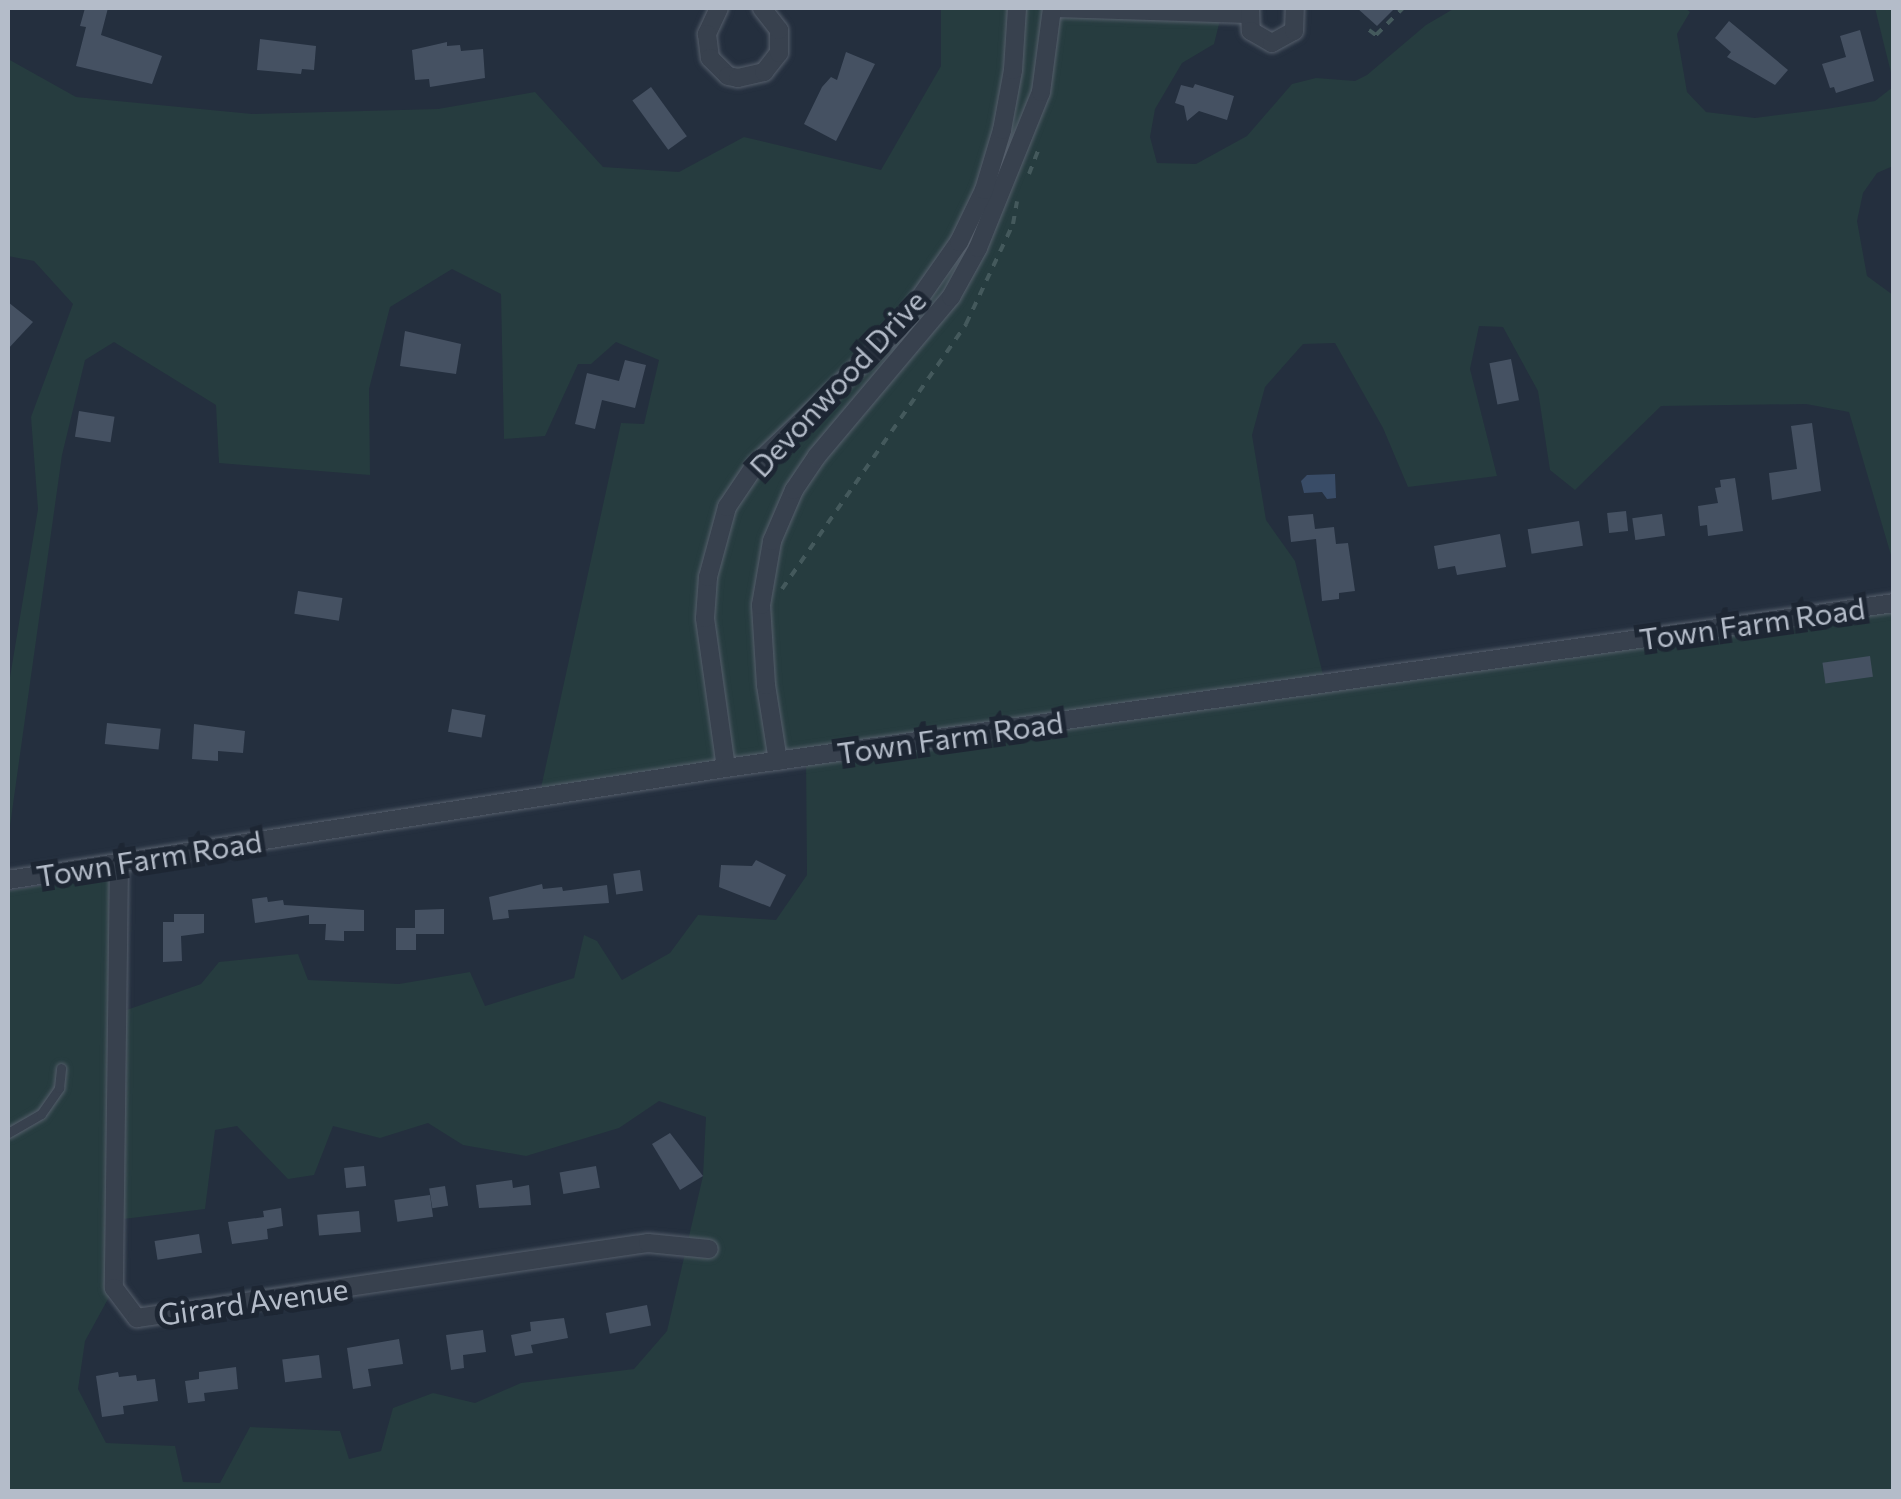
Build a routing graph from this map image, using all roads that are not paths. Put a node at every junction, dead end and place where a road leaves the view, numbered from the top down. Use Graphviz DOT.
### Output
graph roads {
  1 [pos="719,8"];
  2 [pos="762,8"];
  3 [pos="1017,8"];
  4 [pos="1054,8"];
  5 [pos="1295,8"];
  6 [pos="1249,11"];
  7 [pos="1894,602"];
  8 [pos="778,760"];
  9 [pos="726,768"];
  10 [pos="119,862"];
  11 [pos="8,880"];
  12 [pos="61,1068"];
  13 [pos="8,1134"];
  14 [pos="710,1249"];
  1 -- 2 [label="street"];
  3 -- 9 [label="street, Devonwood Drive"];
  4 -- 6 [label="street"];
  4 -- 8 [label="street, Devonwood Drive"];
  5 -- 6 [label="street"];
  7 -- 8 [label="street, Town Farm Road"];
  8 -- 9 [label="street, Town Farm Road"];
  9 -- 10 [label="street, Town Farm Road"];
  10 -- 11 [label="street, Town Farm Road"];
  10 -- 14 [label="street, Girard Avenue"];
  12 -- 13 [label="lane"];
}
